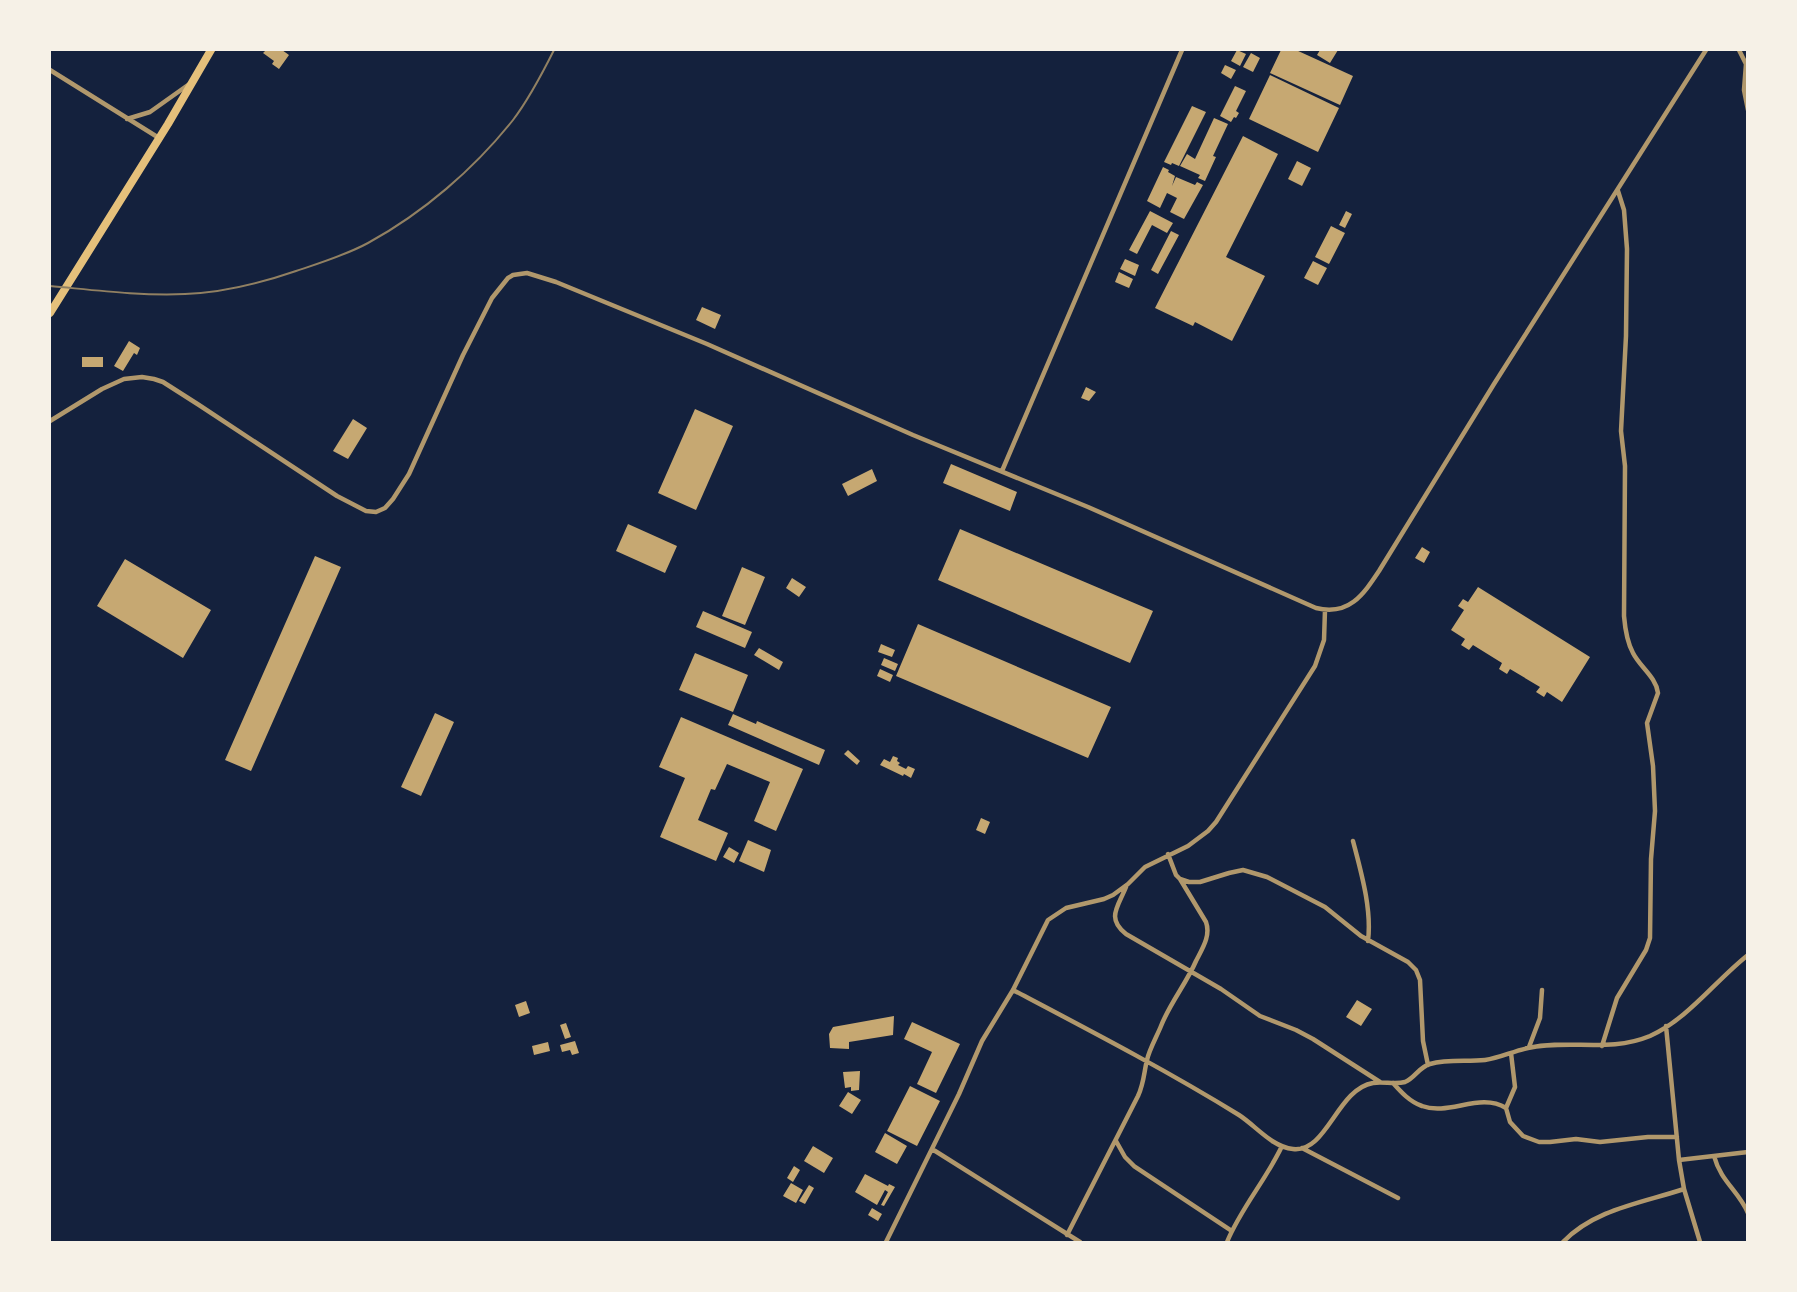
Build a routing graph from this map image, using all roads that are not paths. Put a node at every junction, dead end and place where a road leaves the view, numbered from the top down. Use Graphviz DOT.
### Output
graph roads {
  1 [pos="211,50"];
  2 [pos="1182,50"];
  3 [pos="1707,50"];
  4 [pos="1739,50"];
  5 [pos="50,70"];
  6 [pos="190,83"];
  7 [pos="1748,110"];
  8 [pos="127,118"];
  9 [pos="159,138"];
  10 [pos="1618,191"];
  11 [pos="50,313"];
  12 [pos="50,421"];
  13 [pos="1002,471"];
  14 [pos="1325,610"];
  15 [pos="1353,841"];
  16 [pos="1168,854"];
  17 [pos="1180,879"];
  18 [pos="1128,885"];
  19 [pos="1368,941"];
  20 [pos="1748,955"];
  21 [pos="1191,972"];
  22 [pos="1013,990"];
  23 [pos="1542,990"];
  24 [pos="1666,1026"];
  25 [pos="1602,1046"];
  26 [pos="1529,1047"];
  27 [pos="1510,1053"];
  28 [pos="1146,1060"];
  29 [pos="1428,1065"];
  30 [pos="1380,1082"];
  31 [pos="1392,1082"];
  32 [pos="1506,1108"];
  33 [pos="1677,1137"];
  34 [pos="1116,1141"];
  35 [pos="1282,1146"];
  36 [pos="1302,1148"];
  37 [pos="932,1149"];
  38 [pos="1748,1152"];
  39 [pos="1714,1156"];
  40 [pos="1679,1160"];
  41 [pos="1684,1189"];
  42 [pos="1398,1198"];
  43 [pos="1748,1213"];
  44 [pos="1232,1231"];
  45 [pos="1067,1235"];
  46 [pos="886,1242"];
  47 [pos="1080,1242"];
  48 [pos="1227,1242"];
  49 [pos="1563,1242"];
  50 [pos="1700,1242"];
  1 -- 6 [label="highway"];
  2 -- 13 [label="street"];
  3 -- 10 [label="street"];
  4 -- 7 [label="street"];
  5 -- 8 [label="street"];
  6 -- 8 [label="street"];
  6 -- 9 [label="highway"];
  8 -- 9 [label="street"];
  9 -- 11 [label="highway"];
  10 -- 14 [label="street"];
  10 -- 25 [label="street"];
  12 -- 13 [label="street"];
  13 -- 14 [label="street"];
  14 -- 16 [label="street"];
  15 -- 19 [label="street"];
  16 -- 17 [label="street"];
  16 -- 18 [label="street"];
  17 -- 19 [label="street"];
  17 -- 21 [label="street"];
  18 -- 21 [label="street"];
  18 -- 22 [label="street"];
  19 -- 29 [label="street"];
  20 -- 24 [label="street"];
  21 -- 28 [label="street"];
  21 -- 30 [label="street"];
  22 -- 28 [label="street"];
  22 -- 37 [label="street"];
  23 -- 26 [label="street"];
  24 -- 25 [label="street"];
  24 -- 33 [label="street"];
  25 -- 26 [label="street"];
  26 -- 27 [label="street"];
  27 -- 29 [label="street"];
  27 -- 32 [label="street"];
  28 -- 34 [label="street"];
  28 -- 35 [label="street"];
  29 -- 31 [label="street"];
  30 -- 31 [label="street"];
  30 -- 36 [label="street"];
  31 -- 32 [label="street"];
  32 -- 33 [label="street"];
  33 -- 40 [label="street"];
  34 -- 44 [label="street"];
  34 -- 45 [label="street"];
  35 -- 36 [label="street"];
  35 -- 44 [label="street"];
  36 -- 42 [label="street"];
  37 -- 45 [label="street"];
  37 -- 46 [label="street"];
  38 -- 39 [label="street"];
  39 -- 40 [label="street"];
  39 -- 43 [label="street"];
  40 -- 41 [label="street"];
  41 -- 49 [label="street"];
  41 -- 50 [label="street"];
  44 -- 48 [label="street"];
  45 -- 47 [label="street"];
}
